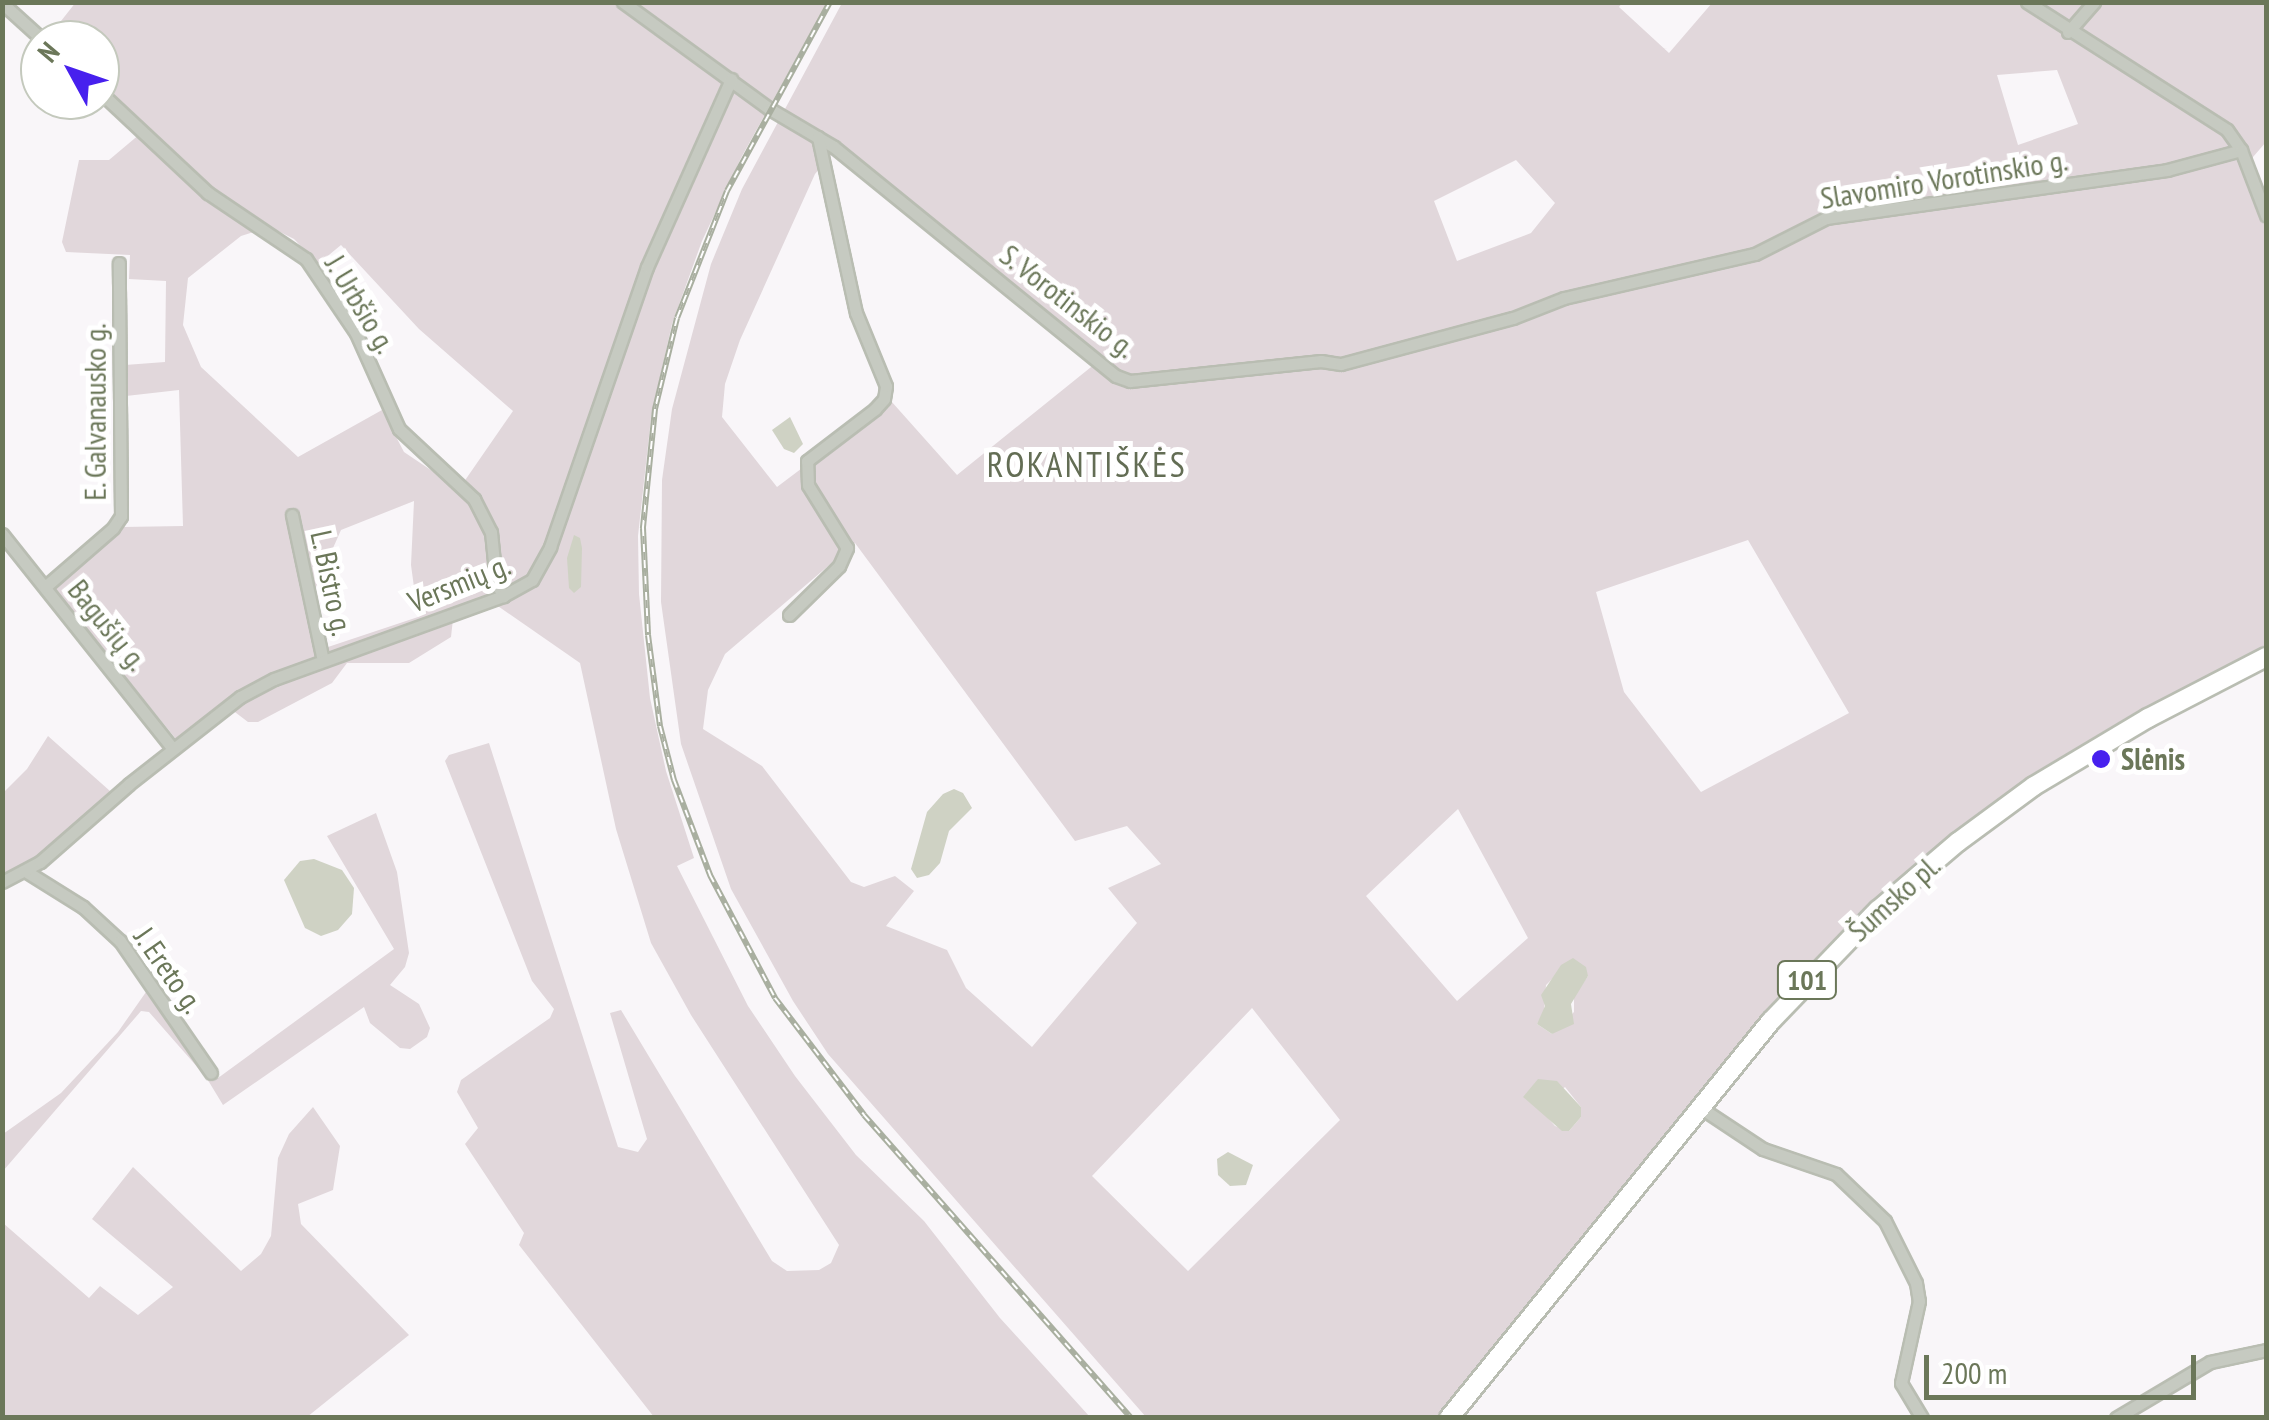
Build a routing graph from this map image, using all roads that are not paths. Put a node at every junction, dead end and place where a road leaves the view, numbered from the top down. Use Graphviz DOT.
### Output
graph roads {
  1 [pos="623,2"];
  2 [pos="2027,2"];
  3 [pos="2094,2"];
  4 [pos="2,3"];
  5 [pos="21,20"];
  6 [pos="2068,32"];
  7 [pos="730,79"];
  8 [pos="120,111"];
  9 [pos="818,137"];
  10 [pos="2241,150"];
  11 [pos="2266,215"];
  12 [pos="118,263"];
  13 [pos="1488,324"];
  14 [pos="292,515"];
  15 [pos="2,534"];
  16 [pos="46,587"];
  17 [pos="503,596"];
  18 [pos="790,614"];
  19 [pos="2266,657"];
  20 [pos="323,661"];
  21 [pos="172,748"];
  22 [pos="27,872"];
  23 [pos="2,882"];
  24 [pos="211,1073"];
  25 [pos="1698,1106"];
  26 [pos="2266,1350"];
  27 [pos="1449,1418"];
  28 [pos="1922,1418"];
  29 [pos="2116,1418"];
  1 -- 7 [label="street, S. Vorotinskio g."];
  2 -- 6 [label="street"];
  3 -- 6 [label="street"];
  4 -- 5 [label="street"];
  6 -- 10 [label="street"];
  7 -- 9 [label="street, S. Vorotinskio g."];
  7 -- 17 [label="street, Versmių g."];
  8 -- 17 [label="street, J. Urbšio g."];
  9 -- 13 [label="street, S. Vorotinskio g."];
  9 -- 18 [label="street"];
  10 -- 11 [label="street"];
  10 -- 13 [label="street, Slavomiro Vorotinskio g."];
  12 -- 16 [label="street, E. Galvanausko g."];
  14 -- 20 [label="street, L. Bistro g."];
  15 -- 16 [label="street, Bagušių g."];
  16 -- 21 [label="street, Bagušių g."];
  17 -- 20 [label="street, Versmių g."];
  19 -- 25 [label="main road, Šumsko pl. / 101"];
  20 -- 21 [label="street, Versmių g."];
  21 -- 22 [label="street, Versmių g."];
  22 -- 23 [label="street, Versmių g."];
  22 -- 24 [label="street, J. Ereto g."];
  25 -- 27 [label="main road, Šumsko pl. / 101"];
  25 -- 28 [label="street"];
  26 -- 29 [label="street"];
}
